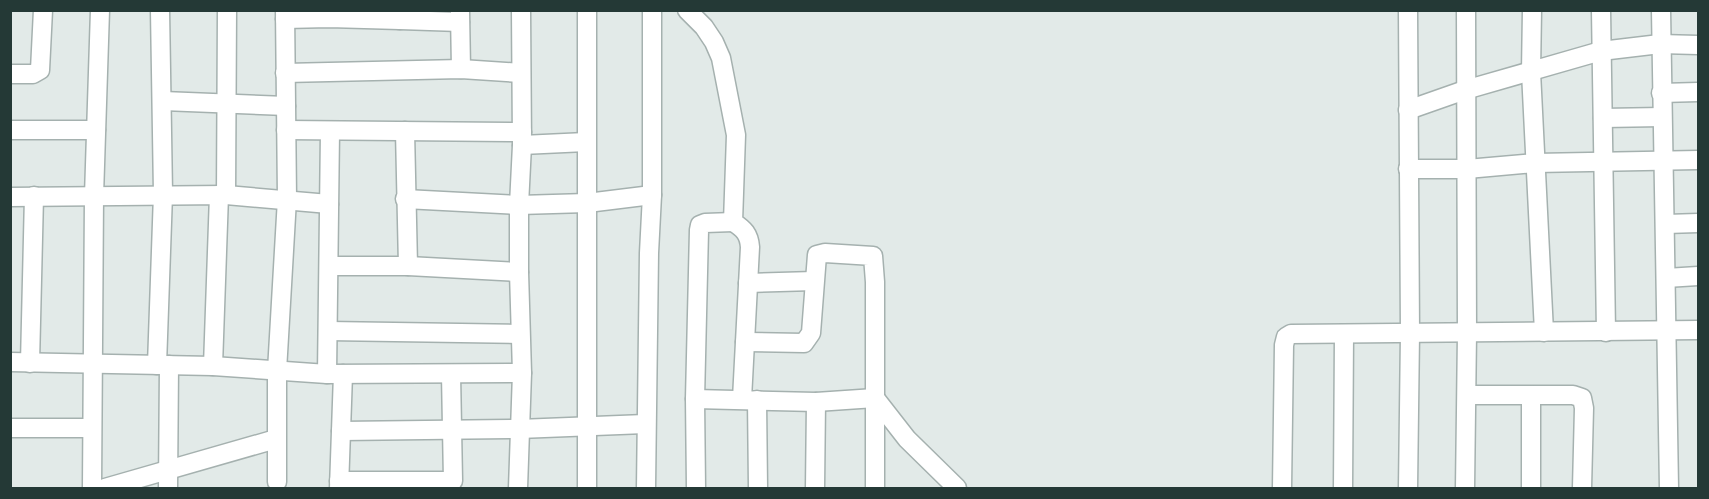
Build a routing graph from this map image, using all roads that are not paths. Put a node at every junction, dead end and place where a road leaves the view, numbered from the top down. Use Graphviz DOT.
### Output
graph roads {
  1 [pos="43,10"];
  2 [pos="100,10"];
  3 [pos="160,10"];
  4 [pos="227,10"];
  5 [pos="521,10"];
  6 [pos="587,10"];
  7 [pos="652,10"];
  8 [pos="1408,10"];
  9 [pos="1466,10"];
  10 [pos="1532,10"];
  11 [pos="1601,10"];
  12 [pos="1661,10"];
  13 [pos="688,11"];
  14 [pos="285,15"];
  15 [pos="400,15"];
  16 [pos="460,16"];
  17 [pos="1660,44"];
  18 [pos="1698,45"];
  19 [pos="1601,51"];
  20 [pos="461,69"];
  21 [pos="1532,72"];
  22 [pos="285,73"];
  23 [pos="521,73"];
  24 [pos="10,74"];
  25 [pos="1465,90"];
  26 [pos="1661,93"];
  27 [pos="1698,93"];
  28 [pos="163,101"];
  29 [pos="226,104"];
  30 [pos="286,106"];
  31 [pos="1408,110"];
  32 [pos="1662,117"];
  33 [pos="1603,118"];
  34 [pos="10,130"];
  35 [pos="96,130"];
  36 [pos="286,130"];
  37 [pos="330,131"];
  38 [pos="405,131"];
  39 [pos="522,139"];
  40 [pos="586,142"];
  41 [pos="1698,160"];
  42 [pos="1604,162"];
  43 [pos="1664,162"];
  44 [pos="1535,163"];
  45 [pos="1467,168"];
  46 [pos="1408,169"];
  47 [pos="163,194"];
  48 [pos="223,195"];
  49 [pos="652,195"];
  50 [pos="34,196"];
  51 [pos="94,196"];
  52 [pos="10,197"];
  53 [pos="405,199"];
  54 [pos="287,200"];
  55 [pos="587,203"];
  56 [pos="328,204"];
  57 [pos="519,205"];
  58 [pos="733,222"];
  59 [pos="1698,223"];
  60 [pos="1666,224"];
  61 [pos="329,266"];
  62 [pos="408,266"];
  63 [pos="519,272"];
  64 [pos="1698,276"];
  65 [pos="1665,278"];
  66 [pos="814,280"];
  67 [pos="748,283"];
  68 [pos="1668,330"];
  69 [pos="1698,330"];
  70 [pos="328,331"];
  71 [pos="1544,332"];
  72 [pos="1606,332"];
  73 [pos="1410,333"];
  74 [pos="1467,333"];
  75 [pos="520,334"];
  76 [pos="1344,334"];
  77 [pos="745,342"];
  78 [pos="10,362"];
  79 [pos="30,363"];
  80 [pos="93,363"];
  81 [pos="163,365"];
  82 [pos="213,366"];
  83 [pos="277,370"];
  84 [pos="522,373"];
  85 [pos="335,374"];
  86 [pos="451,374"];
  87 [pos="1467,395"];
  88 [pos="1531,396"];
  89 [pos="875,398"];
  90 [pos="695,399"];
  91 [pos="750,399"];
  92 [pos="816,402"];
  93 [pos="645,424"];
  94 [pos="588,427"];
  95 [pos="10,428"];
  96 [pos="91,428"];
  97 [pos="451,429"];
  98 [pos="519,429"];
  99 [pos="341,431"];
  100 [pos="276,440"];
  101 [pos="168,470"];
  102 [pos="277,482"];
  103 [pos="339,485"];
  104 [pos="453,485"];
  105 [pos="375,486"];
  106 [pos="92,489"];
  107 [pos="105,489"];
  108 [pos="168,489"];
  109 [pos="518,489"];
  110 [pos="586,489"];
  111 [pos="646,489"];
  112 [pos="696,489"];
  113 [pos="758,489"];
  114 [pos="816,489"];
  115 [pos="875,489"];
  116 [pos="957,489"];
  117 [pos="1282,489"];
  118 [pos="1343,489"];
  119 [pos="1408,489"];
  120 [pos="1465,489"];
  121 [pos="1531,489"];
  122 [pos="1582,489"];
  123 [pos="1669,489"];
  1 -- 24 [label="street"];
  2 -- 35 [label="street"];
  3 -- 28 [label="street"];
  4 -- 29 [label="street"];
  5 -- 23 [label="street"];
  6 -- 40 [label="street"];
  7 -- 49 [label="street"];
  8 -- 31 [label="street"];
  9 -- 25 [label="street"];
  10 -- 21 [label="street"];
  11 -- 19 [label="street"];
  12 -- 17 [label="street"];
  13 -- 58 [label="street"];
  14 -- 15 [label="street"];
  14 -- 22 [label="street"];
  15 -- 16 [label="street"];
  16 -- 20 [label="street"];
  17 -- 18 [label="street"];
  17 -- 19 [label="street"];
  17 -- 26 [label="street"];
  19 -- 21 [label="street"];
  19 -- 33 [label="street"];
  20 -- 22 [label="street"];
  20 -- 23 [label="street"];
  21 -- 25 [label="street"];
  21 -- 44 [label="street"];
  22 -- 30 [label="street"];
  23 -- 39 [label="street"];
  25 -- 31 [label="street"];
  25 -- 45 [label="street"];
  26 -- 27 [label="street"];
  26 -- 32 [label="street"];
  28 -- 29 [label="street"];
  28 -- 47 [label="street"];
  29 -- 30 [label="street"];
  29 -- 48 [label="street"];
  30 -- 36 [label="street"];
  31 -- 46 [label="street"];
  32 -- 33 [label="street"];
  32 -- 43 [label="street"];
  33 -- 42 [label="street"];
  34 -- 35 [label="street"];
  35 -- 51 [label="street"];
  36 -- 37 [label="street"];
  36 -- 54 [label="street"];
  37 -- 38 [label="street"];
  37 -- 56 [label="street"];
  38 -- 39 [label="street"];
  38 -- 53 [label="street"];
  39 -- 40 [label="street"];
  39 -- 57 [label="street"];
  40 -- 55 [label="street"];
  41 -- 43 [label="street"];
  42 -- 43 [label="street"];
  42 -- 44 [label="street"];
  42 -- 72 [label="street"];
  43 -- 60 [label="street"];
  44 -- 45 [label="street"];
  44 -- 71 [label="street"];
  45 -- 46 [label="street"];
  45 -- 74 [label="street"];
  46 -- 73 [label="street"];
  47 -- 48 [label="street"];
  47 -- 51 [label="street"];
  47 -- 81 [label="street"];
  48 -- 54 [label="street"];
  48 -- 82 [label="street"];
  49 -- 55 [label="street"];
  49 -- 93 [label="street"];
  50 -- 51 [label="street"];
  50 -- 52 [label="street"];
  50 -- 79 [label="street"];
  51 -- 80 [label="street"];
  53 -- 57 [label="street"];
  53 -- 62 [label="street"];
  54 -- 56 [label="street"];
  54 -- 83 [label="street"];
  55 -- 57 [label="street"];
  55 -- 94 [label="street"];
  56 -- 61 [label="street"];
  57 -- 63 [label="street"];
  58 -- 67 [label="street"];
  58 -- 90 [label="street"];
  59 -- 60 [label="street"];
  60 -- 65 [label="street"];
  61 -- 62 [label="street"];
  61 -- 70 [label="street"];
  62 -- 63 [label="street"];
  63 -- 75 [label="street"];
  64 -- 65 [label="street"];
  65 -- 68 [label="street"];
  66 -- 67 [label="street"];
  66 -- 77 [label="street"];
  66 -- 89 [label="street"];
  67 -- 77 [label="street"];
  68 -- 69 [label="street"];
  68 -- 72 [label="street"];
  68 -- 123 [label="street"];
  70 -- 75 [label="street"];
  70 -- 85 [label="street"];
  71 -- 72 [label="street"];
  71 -- 74 [label="street"];
  73 -- 74 [label="street"];
  73 -- 76 [label="street"];
  73 -- 119 [label="street"];
  74 -- 87 [label="street"];
  75 -- 84 [label="street"];
  76 -- 117 [label="street"];
  76 -- 118 [label="street"];
  77 -- 91 [label="street"];
  78 -- 79 [label="street"];
  79 -- 80 [label="street"];
  80 -- 81 [label="street"];
  80 -- 96 [label="street"];
  81 -- 82 [label="street"];
  81 -- 101 [label="street"];
  82 -- 83 [label="street"];
  83 -- 85 [label="street"];
  83 -- 100 [label="street"];
  84 -- 86 [label="street"];
  84 -- 98 [label="street"];
  85 -- 86 [label="street"];
  85 -- 99 [label="street"];
  86 -- 97 [label="street"];
  87 -- 88 [label="street"];
  87 -- 120 [label="street"];
  88 -- 121 [label="street"];
  88 -- 122 [label="street"];
  89 -- 92 [label="street"];
  89 -- 115 [label="street"];
  89 -- 116 [label="street"];
  90 -- 91 [label="street"];
  90 -- 112 [label="street"];
  91 -- 92 [label="street"];
  91 -- 113 [label="street"];
  92 -- 114 [label="street"];
  93 -- 94 [label="street"];
  93 -- 111 [label="street"];
  94 -- 98 [label="street"];
  94 -- 110 [label="street"];
  95 -- 96 [label="street"];
  96 -- 106 [label="street"];
  97 -- 98 [label="street"];
  97 -- 99 [label="street"];
  97 -- 104 [label="street"];
  98 -- 109 [label="street"];
  99 -- 103 [label="street"];
  100 -- 101 [label="street"];
  100 -- 102 [label="street"];
  101 -- 107 [label="street"];
  101 -- 108 [label="street"];
  103 -- 105 [label="street"];
  104 -- 105 [label="street"];
}
